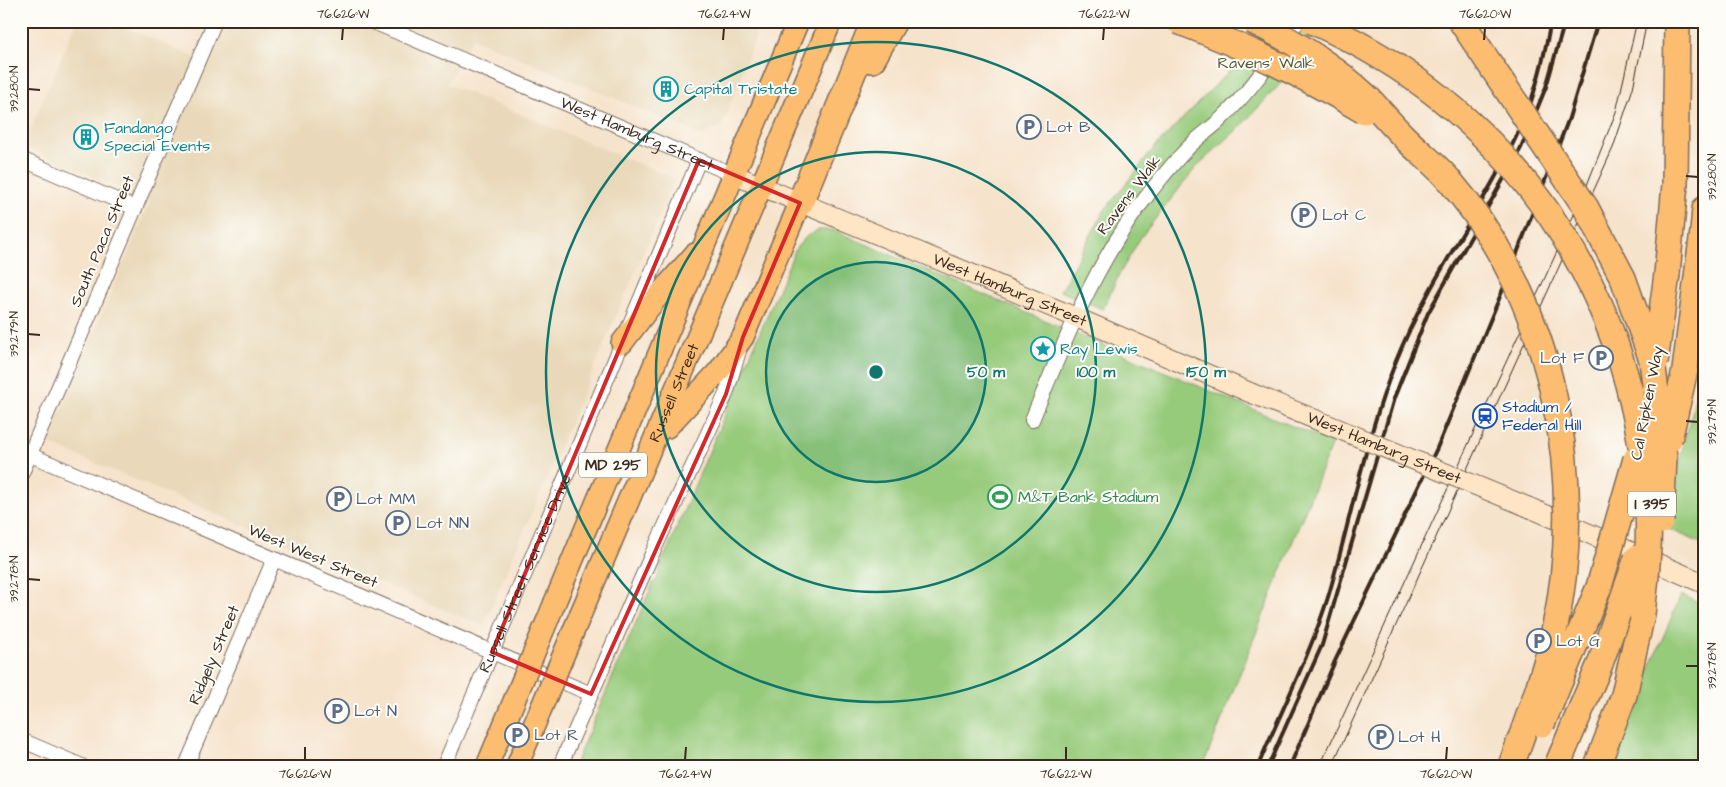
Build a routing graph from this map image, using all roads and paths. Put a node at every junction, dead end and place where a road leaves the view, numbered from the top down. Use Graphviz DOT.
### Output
graph roads {
  1 [pos="215,21"];
  2 [pos="371,21"];
  3 [pos="784,21"];
  4 [pos="798,21"];
  5 [pos="831,21"];
  6 [pos="874,21"];
  7 [pos="894,21"];
  8 [pos="1178,21"];
  9 [pos="1252,21"];
  10 [pos="1298,21"];
  11 [pos="1312,21"];
  12 [pos="1461,21"];
  13 [pos="1677,21"];
  14 [pos="787,48"];
  15 [pos="1405,138"];
  16 [pos="827,141"];
  17 [pos="21,159"];
  18 [pos="699,160"];
  19 [pos="732,174"];
  20 [pos="760,186"];
  21 [pos="800,203"];
  22 [pos="135,208"];
  23 [pos="1704,220"];
  24 [pos="705,242"];
  25 [pos="1075,317"];
  26 [pos="743,337"];
  27 [pos="622,343"];
  28 [pos="1032,420"];
  29 [pos="655,440"];
  30 [pos="26,453"];
  31 [pos="21,475"];
  32 [pos="274,558"];
  33 [pos="1705,584"];
  34 [pos="1642,614"];
  35 [pos="492,652"];
  36 [pos="591,694"];
  37 [pos="21,740"];
  38 [pos="82,766"];
  39 [pos="186,766"];
  40 [pos="444,766"];
  41 [pos="487,766"];
  42 [pos="517,766"];
  43 [pos="560,766"];
  44 [pos="1511,766"];
  45 [pos="1524,766"];
  46 [pos="1557,766"];
  47 [pos="1597,766"];
  1 -- 22 [label="street, South Paca Street"];
  2 -- 18 [label="street, West Hamburg Street"];
  3 -- 14 [label="main road"];
  4 -- 14 [label="main road, Russell Street / MD 295"];
  5 -- 20 [label="main road, Russell Street / MD 295"];
  6 -- 16 [label="highway"];
  7 -- 16 [label="highway"];
  8 -- 15 [label="highway, bridge"];
  9 -- 15 [label="highway, bridge"];
  10 -- 25 [label="street, Ravens Walk"];
  11 -- 34 [label="highway, bridge"];
  12 -- 34 [label="highway, bridge"];
  13 -- 45 [label="highway, Cal Ripken Way / I 395, bridge"];
  14 -- 19 [label="main road, Russell Street / MD 295"];
  15 -- 44 [label="highway, bridge"];
  16 -- 21 [label="highway"];
  17 -- 22 [label="street"];
  18 -- 19 [label="street, West Hamburg Street"];
  18 -- 27 [label="street, Russell Street Service Drive"];
  19 -- 20 [label="street, West Hamburg Street"];
  19 -- 24 [label="main road, Russell Street / MD 295"];
  20 -- 21 [label="street, West Hamburg Street"];
  20 -- 29 [label="main road, Russell Street / MD 295"];
  21 -- 25 [label="street, West Hamburg Street"];
  21 -- 26 [label="main road"];
  22 -- 30 [label="street, South Paca Street"];
  23 -- 46 [label="highway, Cal Ripken Way / I 395, bridge"];
  24 -- 27 [label="main road"];
  24 -- 41 [label="main road, Russell Street / MD 295, bridge"];
  25 -- 28 [label="street, Ravens Walk"];
  25 -- 33 [label="street, West Hamburg Street, bridge"];
  26 -- 29 [label="main road"];
  26 -- 36 [label="street"];
  27 -- 35 [label="street, Russell Street Service Drive"];
  29 -- 42 [label="main road, Russell Street / MD 295, bridge"];
  30 -- 31 [label="street, South Paca Street"];
  30 -- 32 [label="street, West West Street"];
  32 -- 35 [label="street, West West Street"];
  32 -- 39 [label="street, Ridgely Street"];
  34 -- 47 [label="highway"];
  35 -- 36 [label="street, West West Street"];
  35 -- 40 [label="street, Russell Street Service Drive"];
  36 -- 43 [label="street"];
  37 -- 38 [label="street"];
}
